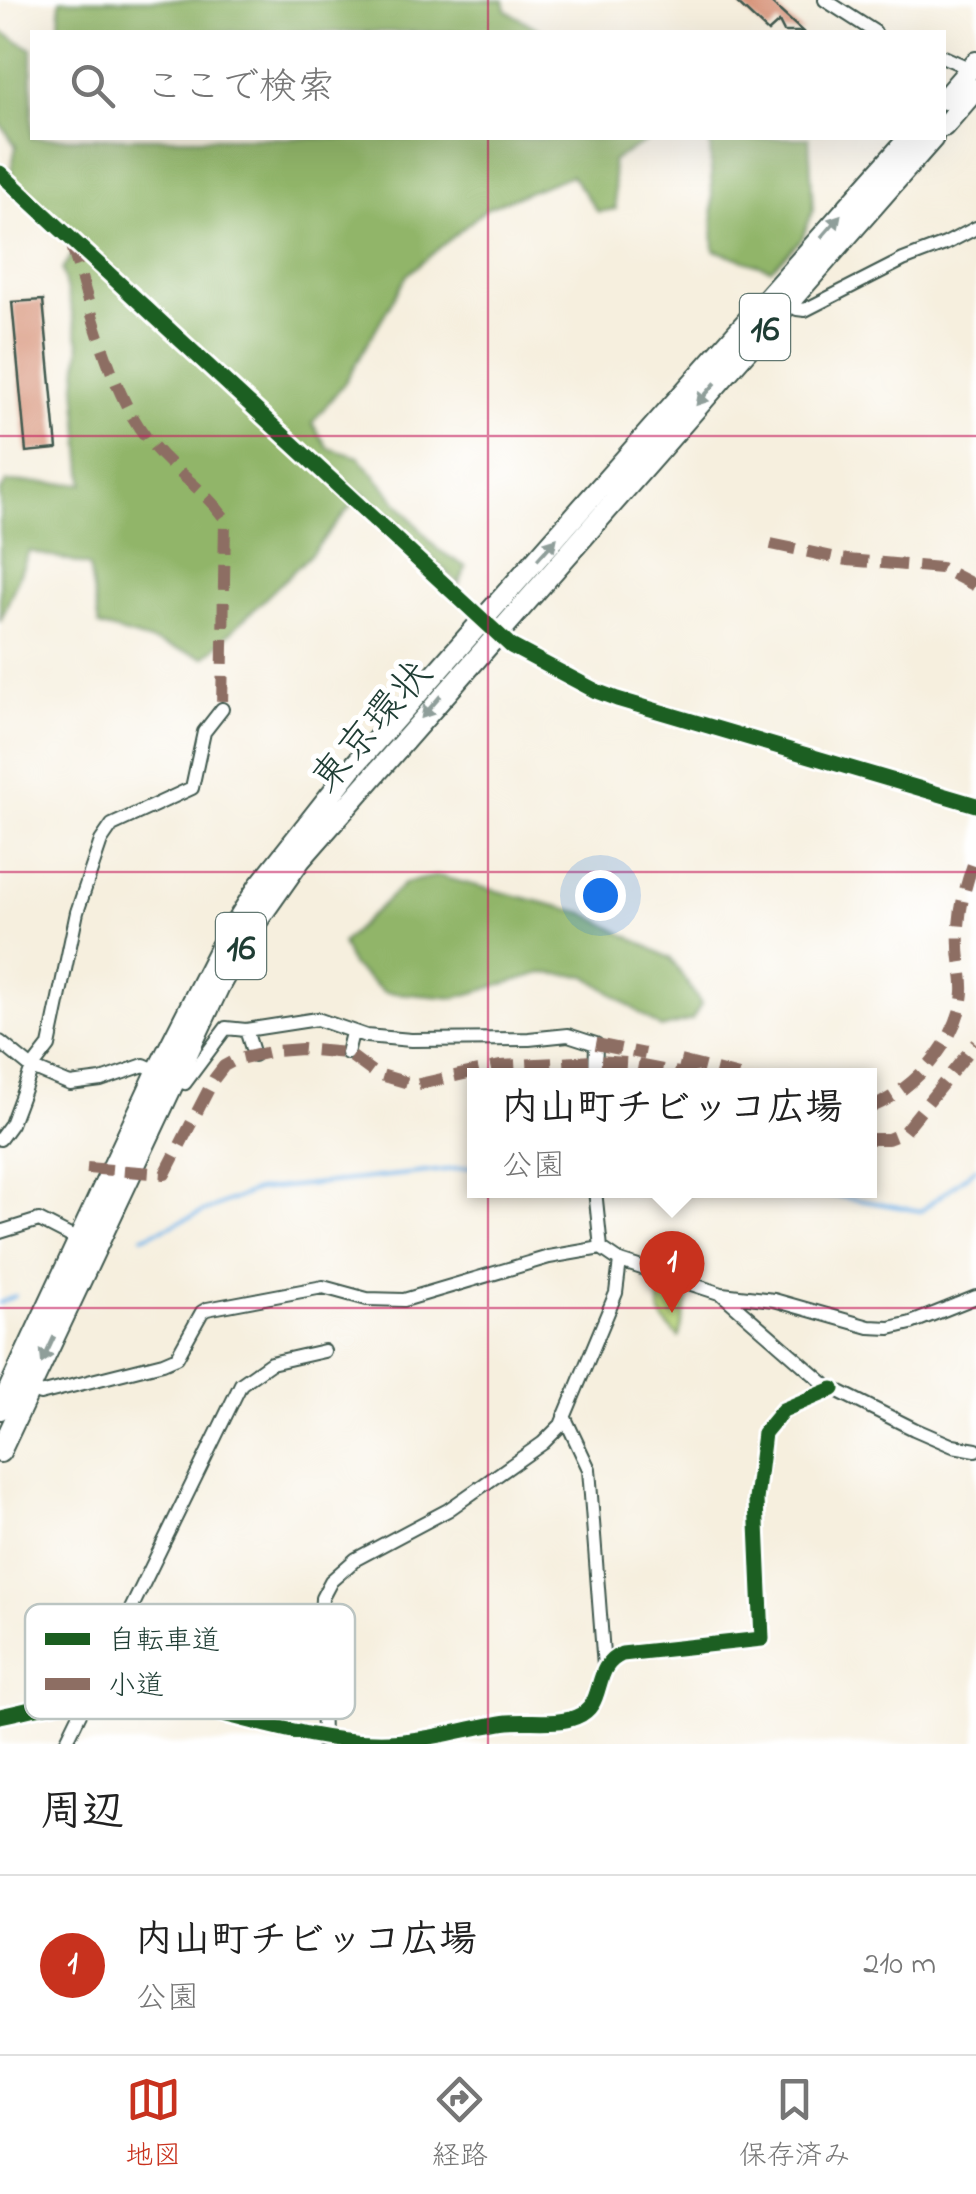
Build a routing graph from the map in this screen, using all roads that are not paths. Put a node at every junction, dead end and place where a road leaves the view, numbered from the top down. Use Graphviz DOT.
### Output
graph roads {
  1 [pos="825,0"];
  2 [pos="872,30"];
  3 [pos="946,58"];
  4 [pos="975,73"];
  5 [pos="946,97"];
  6 [pos="946,123"];
  7 [pos="907,140"];
  8 [pos="931,140"];
  9 [pos="0,173"];
  10 [pos="976,228"];
  11 [pos="781,295"];
  12 [pos="489,628"];
  13 [pos="222,709"];
  14 [pos="976,805"];
  15 [pos="246,1030"];
  16 [pos="352,1033"];
  17 [pos="0,1042"];
  18 [pos="347,1053"];
  19 [pos="254,1055"];
  20 [pos="32,1068"];
  21 [pos="595,1068"];
  22 [pos="166,1074"];
  23 [pos="0,1139"];
  24 [pos="596,1198"];
  25 [pos="0,1232"];
  26 [pos="80,1240"];
  27 [pos="601,1248"];
  28 [pos="620,1261"];
  29 [pos="722,1294"];
  30 [pos="976,1297"];
  31 [pos="324,1352"];
  32 [pos="21,1386"];
  33 [pos="833,1389"];
  34 [pos="0,1409"];
  35 [pos="564,1416"];
  36 [pos="976,1450"];
  37 [pos="0,1452"];
  38 [pos="134,1604"];
  39 [pos="322,1604"];
  40 [pos="604,1667"];
  41 [pos="25,1711"];
  42 [pos="0,1716"];
  43 [pos="76,1719"];
  44 [pos="231,1719"];
  45 [pos="323,1740"];
  46 [pos="65,1744"];
  1 -- 2 [label="street"];
  3 -- 4 [label="street"];
  4 -- 5 [label="highway"];
  4 -- 6 [label="highway"];
  11 -- 7 [label="highway, 東京環状 / 16, one-way"];
  8 -- 11 [label="highway, 東京環状 / 16"];
  9 -- 12 [label="street"];
  10 -- 11 [label="street"];
  11 -- 12 [label="highway, 東京環状 / 16"];
  12 -- 14 [label="street"];
  12 -- 22 [label="highway, 東京環状 / 16"];
  13 -- 20 [label="street"];
  15 -- 16 [label="street"];
  15 -- 19 [label="street"];
  15 -- 22 [label="street"];
  16 -- 18 [label="street"];
  16 -- 21 [label="street"];
  17 -- 20 [label="street"];
  20 -- 22 [label="street"];
  20 -- 23 [label="street"];
  22 -- 26 [label="highway, 東京環状 / 16"];
  22 -- 32 [label="highway, 東京環状 / 16, one-way"];
  24 -- 27 [label="street"];
  25 -- 26 [label="street"];
  26 -- 32 [label="highway, 東京環状 / 16"];
  27 -- 28 [label="street"];
  27 -- 32 [label="street"];
  28 -- 29 [label="street"];
  28 -- 35 [label="street"];
  29 -- 30 [label="street"];
  29 -- 33 [label="street"];
  31 -- 38 [label="street"];
  32 -- 34 [label="highway, 東京環状 / 16"];
  32 -- 37 [label="highway, 東京環状 / 16"];
  33 -- 36 [label="street"];
  33 -- 40 [label="street"];
  35 -- 39 [label="street"];
  35 -- 40 [label="street"];
  40 -- 45 [label="street"];
  41 -- 42 [label="street"];
  43 -- 46 [label="street"];
  44 -- 45 [label="street"];
}
